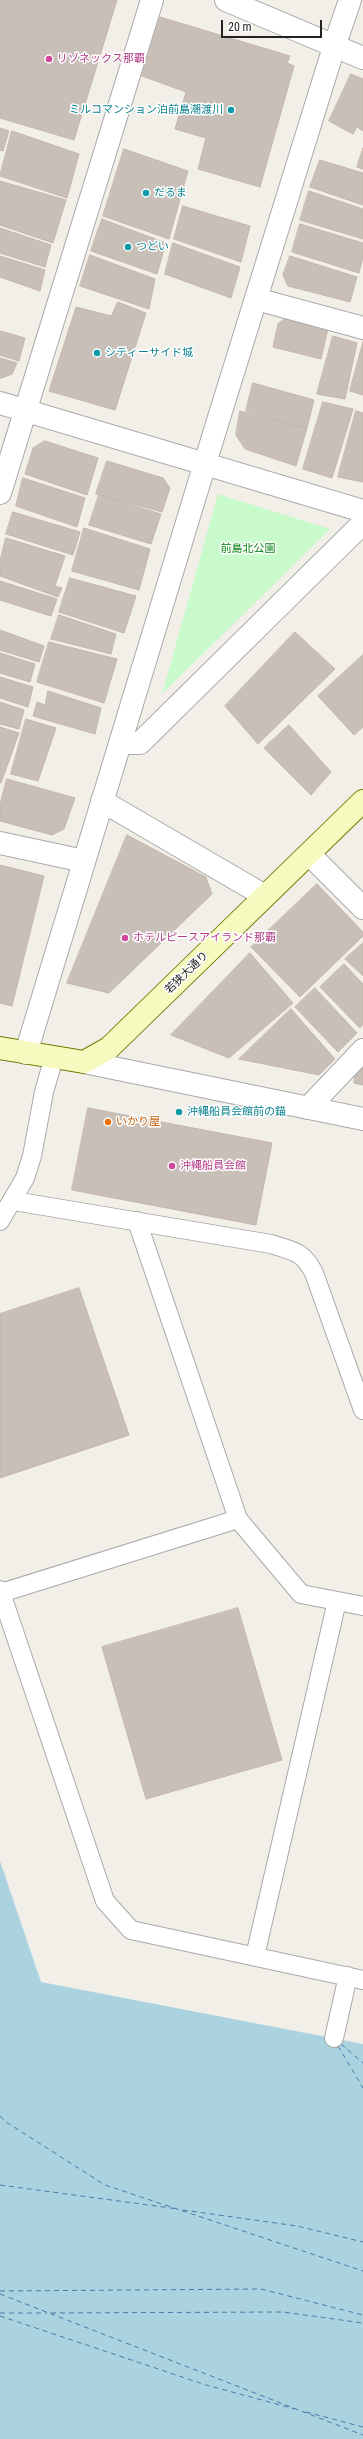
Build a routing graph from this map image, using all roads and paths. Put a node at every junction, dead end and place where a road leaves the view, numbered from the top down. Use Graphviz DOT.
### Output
graph roads {
  1 [pos="152,0"];
  2 [pos="226,0"];
  3 [pos="347,8"];
  4 [pos="334,47"];
  5 [pos="363,58"];
  6 [pos="256,299"];
  7 [pos="363,328"];
  8 [pos="0,403"];
  9 [pos="26,411"];
  10 [pos="205,464"];
  11 [pos="0,493"];
  12 [pos="363,511"];
  13 [pos="363,523"];
  14 [pos="121,743"];
  15 [pos="102,801"];
  16 [pos="363,801"];
  17 [pos="0,843"];
  18 [pos="309,854"];
  19 [pos="84,861"];
  20 [pos="265,896"];
  21 [pos="363,908"];
  22 [pos="0,1048"];
  23 [pos="363,1050"];
  24 [pos="26,1053"];
  25 [pos="54,1057"];
  26 [pos="84,1062"];
  27 [pos="308,1108"];
  28 [pos="363,1119"];
  29 [pos="14,1201"];
  30 [pos="0,1221"];
  31 [pos="137,1221"];
  32 [pos="363,1410"];
  33 [pos="238,1519"];
  34 [pos="0,1592"];
  35 [pos="337,1601"];
  36 [pos="363,1606"];
  37 [pos="255,1956"];
  38 [pos="355,1978"];
  39 [pos="334,2038"];
  1 -- 9 [label="street"];
  2 -- 4 [label="street"];
  3 -- 4 [label="street"];
  4 -- 5 [label="street"];
  4 -- 6 [label="street"];
  6 -- 7 [label="street"];
  6 -- 10 [label="street"];
  8 -- 9 [label="street"];
  9 -- 10 [label="street"];
  9 -- 11 [label="street"];
  10 -- 12 [label="street"];
  10 -- 14 [label="street"];
  13 -- 14 [label="street"];
  14 -- 15 [label="street"];
  15 -- 19 [label="street"];
  15 -- 20 [label="street"];
  16 -- 18 [label="main road, 若狭大通り"];
  17 -- 19 [label="street"];
  18 -- 20 [label="main road, 若狭大通り"];
  18 -- 21 [label="street"];
  19 -- 24 [label="street"];
  20 -- 26 [label="main road, 若狭大通り"];
  22 -- 24 [label="main road"];
  23 -- 27 [label="street"];
  24 -- 25 [label="main road"];
  25 -- 26 [label="main road"];
  25 -- 29 [label="lane"];
  26 -- 27 [label="street"];
  27 -- 28 [label="street"];
  29 -- 30 [label="lane"];
  29 -- 31 [label="lane"];
  31 -- 32 [label="lane"];
  31 -- 33 [label="lane"];
  33 -- 34 [label="lane"];
  33 -- 35 [label="lane"];
  34 -- 37 [label="lane"];
  35 -- 36 [label="lane"];
  35 -- 37 [label="lane"];
  37 -- 38 [label="lane"];
  38 -- 39 [label="lane"];
}
